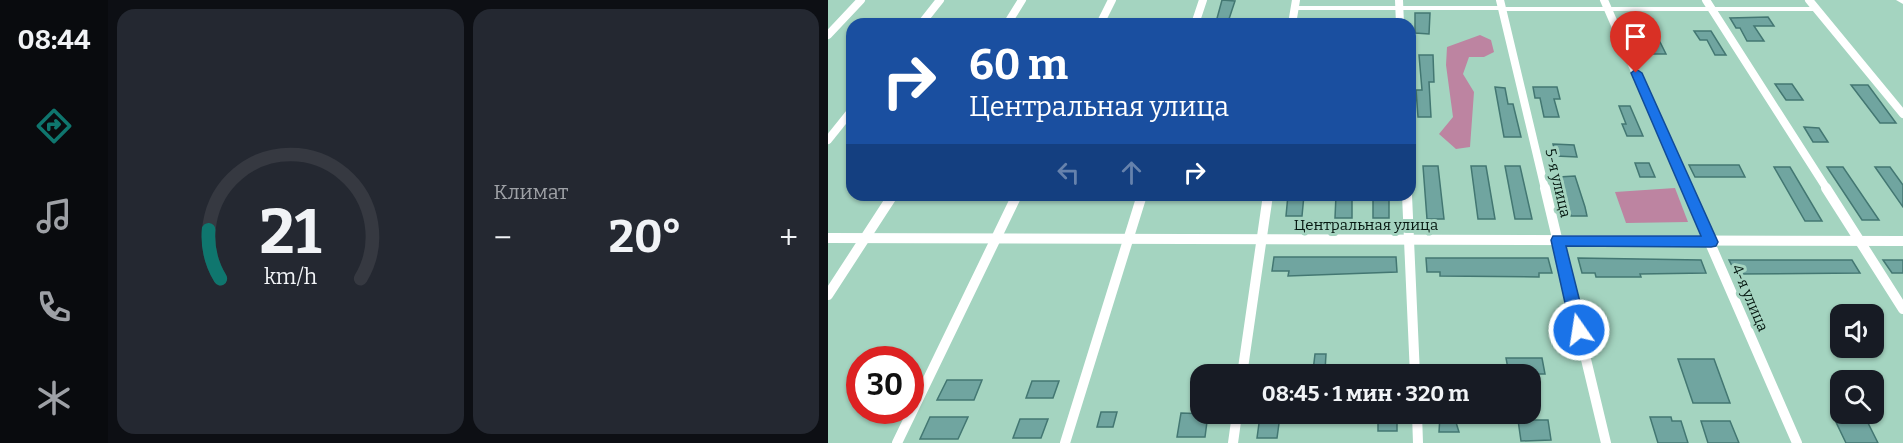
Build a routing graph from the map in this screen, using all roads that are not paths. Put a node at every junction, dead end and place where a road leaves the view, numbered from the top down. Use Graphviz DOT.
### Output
graph roads {
  1 [pos="861,0"];
  2 [pos="940,0"];
  3 [pos="1022,0"];
  4 [pos="1112,0"];
  5 [pos="1203,0"];
  6 [pos="1706,0"];
  7 [pos="1809,0"];
  8 [pos="1295,4"];
  9 [pos="1399,4"];
  10 [pos="1606,5"];
  11 [pos="1502,6"];
  12 [pos="1711,9"];
  13 [pos="1816,9"];
  14 [pos="926,18"];
  15 [pos="1010,18"];
  16 [pos="1103,18"];
  17 [pos="1197,18"];
  18 [pos="828,35"];
  19 [pos="1903,114"];
  20 [pos="846,118"];
  21 [pos="828,140"];
  22 [pos="889,201"];
  23 [pos="1014,201"];
  24 [pos="1140,201"];
  25 [pos="1267,201"];
  26 [pos="1407,201"];
  27 [pos="828,238"];
  28 [pos="864,238"];
  29 [pos="996,238"];
  30 [pos="1128,239"];
  31 [pos="1262,239"];
  32 [pos="1409,240"];
  33 [pos="1558,240"];
  34 [pos="1861,241"];
  35 [pos="1903,241"];
  36 [pos="1711,242"];
  37 [pos="828,295"];
  38 [pos="1903,309"];
  39 [pos="1244,364"];
  40 [pos="1415,364"];
  41 [pos="1236,424"];
  42 [pos="1417,424"];
  43 [pos="897,443"];
  44 [pos="1065,443"];
  45 [pos="1233,443"];
  46 [pos="1418,443"];
  47 [pos="1606,443"];
  48 [pos="1797,443"];
  1 -- 18 [label="street"];
  2 -- 14 [label="street"];
  3 -- 15 [label="street"];
  4 -- 16 [label="street"];
  5 -- 17 [label="street"];
  6 -- 12 [label="street"];
  7 -- 13 [label="street"];
  8 -- 9 [label="lane"];
  9 -- 11 [label="lane"];
  10 -- 11 [label="lane"];
  10 -- 12 [label="lane"];
  10 -- 36 [label="street, 4-я улица"];
  11 -- 33 [label="street, 5-я улица"];
  12 -- 13 [label="lane"];
  12 -- 34 [label="street"];
  13 -- 19 [label="street"];
  20 -- 21 [label="street"];
  22 -- 28 [label="street"];
  23 -- 29 [label="street"];
  24 -- 30 [label="street"];
  25 -- 31 [label="street"];
  26 -- 32 [label="street"];
  27 -- 28 [label="street, Центральная улица"];
  28 -- 29 [label="street, Центральная улица"];
  28 -- 37 [label="street"];
  29 -- 30 [label="street, Центральная улица"];
  29 -- 43 [label="street"];
  30 -- 31 [label="street, Центральная улица"];
  30 -- 44 [label="street"];
  31 -- 32 [label="street, Центральная улица"];
  31 -- 39 [label="street"];
  32 -- 33 [label="street, Центральная улица"];
  32 -- 40 [label="street"];
  33 -- 36 [label="street, Центральная улица"];
  33 -- 47 [label="street, 5-я улица"];
  34 -- 35 [label="street, Центральная улица"];
  34 -- 36 [label="street, Центральная улица"];
  34 -- 38 [label="street"];
  36 -- 48 [label="street, 4-я улица"];
  41 -- 45 [label="street"];
  42 -- 46 [label="street"];
}
